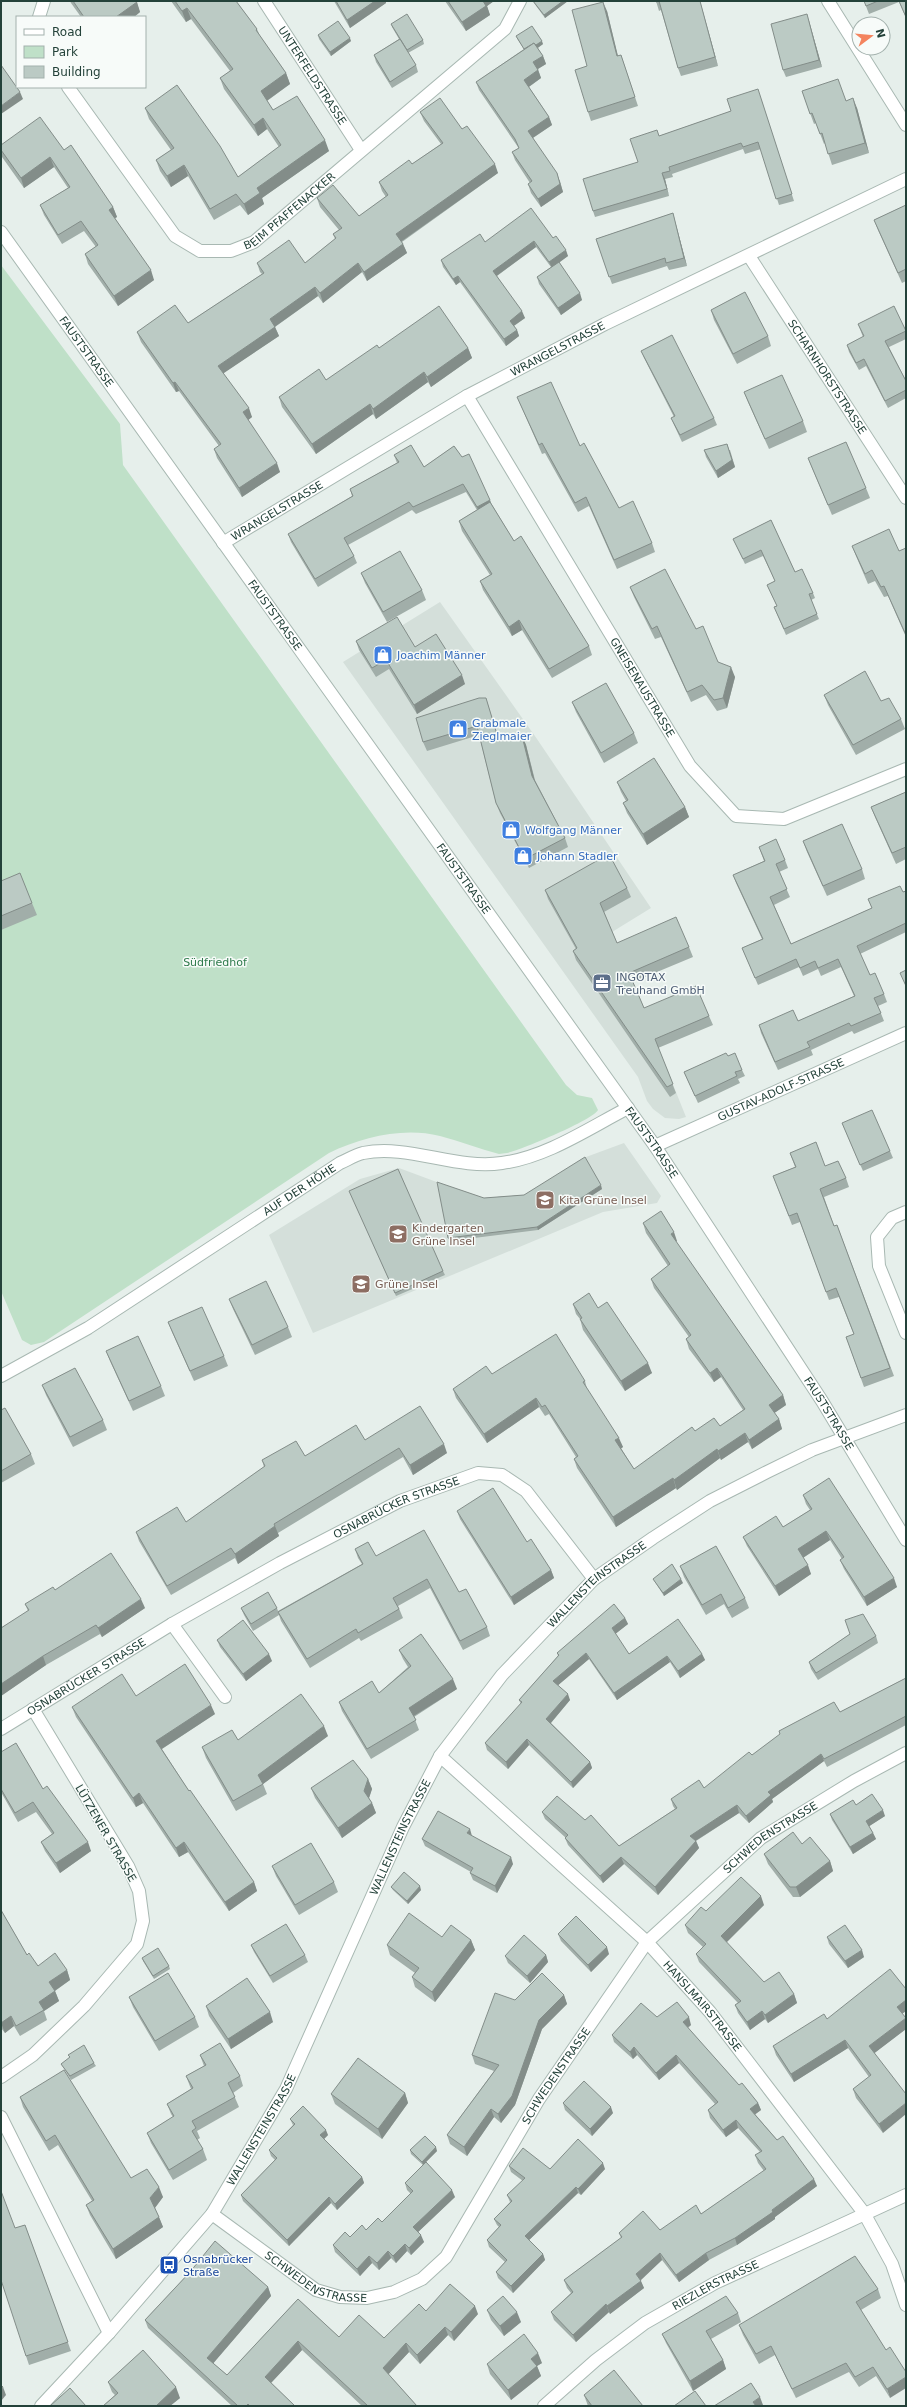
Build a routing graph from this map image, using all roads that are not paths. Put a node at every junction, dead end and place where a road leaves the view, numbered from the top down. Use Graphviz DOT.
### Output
graph roads {
  1 [pos="44,1"];
  2 [pos="264,1"];
  3 [pos="520,1"];
  4 [pos="828,1"];
  5 [pos="39,16"];
  6 [pos="69,88"];
  7 [pos="906,125"];
  8 [pos="361,150"];
  9 [pos="906,179"];
  10 [pos="1,232"];
  11 [pos="749,256"];
  12 [pos="467,396"];
  13 [pos="906,498"];
  14 [pos="223,543"];
  15 [pos="906,769"];
  16 [pos="906,1033"];
  17 [pos="628,1108"];
  18 [pos="654,1146"];
  19 [pos="906,1212"];
  20 [pos="906,1333"];
  21 [pos="1,1376"];
  22 [pos="906,1416"];
  23 [pos="845,1437"];
  24 [pos="906,1540"];
  25 [pos="594,1579"];
  26 [pos="172,1624"];
  27 [pos="225,1697"];
  28 [pos="33,1709"];
  29 [pos="1,1729"];
  30 [pos="906,1753"];
  31 [pos="440,1756"];
  32 [pos="647,1942"];
  33 [pos="1,2077"];
  34 [pos="1,2117"];
  35 [pos="906,2195"];
  36 [pos="864,2213"];
  37 [pos="212,2214"];
  38 [pos="906,2306"];
  39 [pos="109,2333"];
  40 [pos="41,2406"];
  41 [pos="544,2406"];
  1 -- 5 [label="street"];
  2 -- 8 [label="street, UNTERFELDSTRASSE"];
  3 -- 8 [label="street, BEIM PFAFFENACKER"];
  4 -- 7 [label="street"];
  6 -- 8 [label="street, BEIM PFAFFENACKER"];
  9 -- 11 [label="street, WRANGELSTRASSE"];
  10 -- 14 [label="street, FAUSTSTRASSE"];
  11 -- 12 [label="street, WRANGELSTRASSE"];
  11 -- 13 [label="street, SCHARNHORSTSTRASSE"];
  12 -- 14 [label="street, WRANGELSTRASSE"];
  12 -- 15 [label="street, GNEISENAUSTRASSE"];
  14 -- 17 [label="street, FAUSTSTRASSE"];
  16 -- 18 [label="street, GUSTAV-ADOLF-STRASSE"];
  17 -- 18 [label="street, FAUSTSTRASSE"];
  17 -- 21 [label="street, AUF DER HÖHE"];
  18 -- 23 [label="street, FAUSTSTRASSE"];
  19 -- 20 [label="street"];
  22 -- 23 [label="street, WALLENSTEINSTRASSE"];
  23 -- 24 [label="street, FAUSTSTRASSE"];
  23 -- 25 [label="street, WALLENSTEINSTRASSE"];
  25 -- 26 [label="street, OSNABRÜCKER STRASSE"];
  25 -- 31 [label="street, WALLENSTEINSTRASSE"];
  26 -- 27 [label="street"];
  26 -- 28 [label="street, OSNABRÜCKER STRASSE"];
  28 -- 29 [label="street, OSNABRÜCKER STRASSE"];
  28 -- 33 [label="street, LÜTZENER STRASSE"];
  30 -- 32 [label="street, SCHWEDENSTRASSE"];
  31 -- 32 [label="street, HANSLMAIRSTRASSE"];
  31 -- 37 [label="street, WALLENSTEINSTRASSE"];
  32 -- 36 [label="street, HANSLMAIRSTRASSE"];
  32 -- 37 [label="street, SCHWEDENSTRASSE"];
  34 -- 39 [label="street"];
  35 -- 36 [label="street, RIEZLERSTRASSE"];
  36 -- 38 [label="street, HANSLMAIRSTRASSE"];
  36 -- 41 [label="street, RIEZLERSTRASSE"];
  37 -- 39 [label="street, WALLENSTEINSTRASSE"];
  39 -- 40 [label="street, WALLENSTEINSTRASSE"];
}
